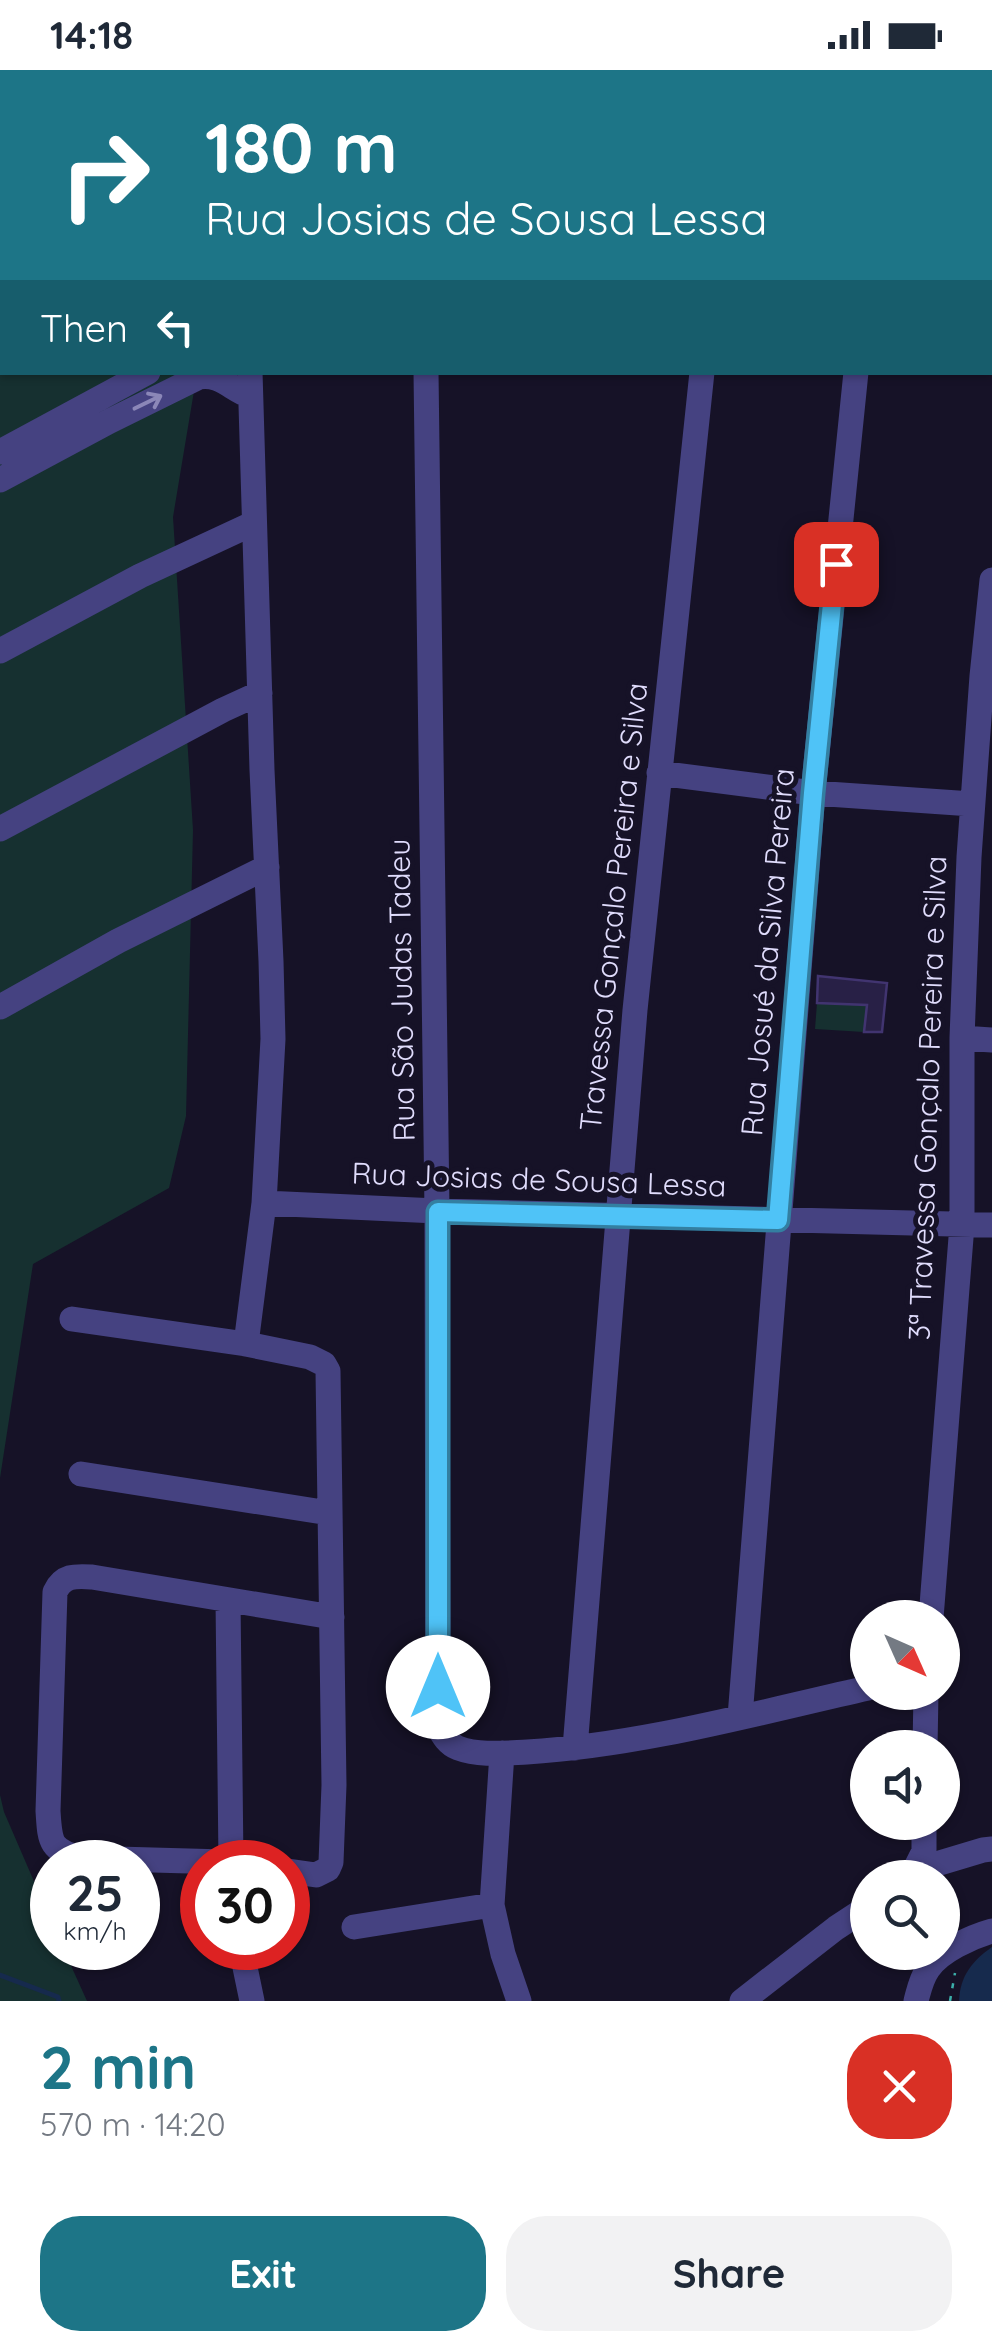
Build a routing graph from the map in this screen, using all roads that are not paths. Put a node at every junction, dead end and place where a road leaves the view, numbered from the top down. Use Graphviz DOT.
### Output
graph roads {
  1 [pos="145,375"];
  2 [pos="426,375"];
  3 [pos="702,375"];
  4 [pos="856,375"];
  5 [pos="250,384"];
  6 [pos="104,410"];
  7 [pos="0,452"];
  8 [pos="0,480"];
  9 [pos="254,523"];
  10 [pos="992,580"];
  11 [pos="0,651"];
  12 [pos="987,676"];
  13 [pos="260,693"];
  14 [pos="658,773"];
  15 [pos="813,793"];
  16 [pos="972,804"];
  17 [pos="0,829"];
  18 [pos="981,857"];
  19 [pos="267,866"];
  20 [pos="0,1007"];
  21 [pos="962,1038"];
  22 [pos="992,1040"];
  23 [pos="264,1203"];
  24 [pos="438,1212"];
  25 [pos="618,1216"];
  26 [pos="778,1220"];
  27 [pos="962,1225"];
  28 [pos="992,1225"];
  29 [pos="72,1319"];
  30 [pos="246,1344"];
  31 [pos="81,1474"];
  32 [pos="329,1512"];
  33 [pos="228,1600"];
  34 [pos="932,1600"];
  35 [pos="332,1617"];
  36 [pos="850,1692"];
  37 [pos="740,1716"];
  38 [pos="575,1748"];
  39 [pos="502,1753"];
  40 [pos="228,1840"];
  41 [pos="992,1849"];
  42 [pos="949,1860"];
  43 [pos="180,1861"];
  44 [pos="310,1873"];
  45 [pos="492,1905"];
  46 [pos="850,1919"];
  47 [pos="354,1927"];
  48 [pos="992,1930"];
  49 [pos="960,1945"];
  50 [pos="246,1970"];
  51 [pos="928,1970"];
  52 [pos="252,2001"];
  53 [pos="519,2001"];
  54 [pos="742,2001"];
  55 [pos="916,2001"];
  1 -- 6 [label="street"];
  2 -- 24 [label="street, Rua São Judas Tadeu"];
  3 -- 14 [label="street, Travessa Gonçalo Pereira e Silva"];
  4 -- 15 [label="street, Rua Josué da Silva Pereira"];
  6 -- 5 [label="street, one-way"];
  5 -- 9 [label="street"];
  6 -- 7 [label="street"];
  6 -- 8 [label="street"];
  9 -- 11 [label="street"];
  9 -- 13 [label="street"];
  10 -- 12 [label="street, 3ª Travessa Gonçalo Pereira e Silva"];
  12 -- 16 [label="street, 3ª Travessa Gonçalo Pereira e Silva"];
  13 -- 17 [label="street"];
  13 -- 19 [label="street"];
  14 -- 15 [label="street"];
  14 -- 25 [label="street, Travessa Gonçalo Pereira e Silva"];
  15 -- 16 [label="street"];
  15 -- 26 [label="street, Rua Josué da Silva Pereira"];
  16 -- 18 [label="street, 3ª Travessa Gonçalo Pereira e Silva"];
  18 -- 21 [label="street, 3ª Travessa Gonçalo Pereira e Silva"];
  19 -- 20 [label="street"];
  19 -- 23 [label="street"];
  21 -- 22 [label="street"];
  21 -- 27 [label="street, 3ª Travessa Gonçalo Pereira e Silva"];
  23 -- 24 [label="street, Rua Josias de Sousa Lessa"];
  23 -- 30 [label="street"];
  24 -- 25 [label="street, Rua Josias de Sousa Lessa"];
  24 -- 39 [label="street, Rua São Judas Tadeu"];
  25 -- 26 [label="street, Rua Josias de Sousa Lessa"];
  25 -- 38 [label="street, Travessa Gonçalo Pereira e Silva"];
  26 -- 27 [label="street, Rua Josias de Sousa Lessa"];
  26 -- 37 [label="street, Rua Josué da Silva Pereira"];
  27 -- 28 [label="street, Rua Josias de Sousa Lessa"];
  27 -- 34 [label="street, 3ª Travessa Gonçalo Pereira e Silva"];
  29 -- 30 [label="street"];
  30 -- 32 [label="street"];
  31 -- 32 [label="street"];
  32 -- 35 [label="street"];
  33 -- 35 [label="street"];
  33 -- 40 [label="street"];
  33 -- 43 [label="street"];
  35 -- 44 [label="street"];
  36 -- 37 [label="street"];
  37 -- 38 [label="street"];
  38 -- 39 [label="street"];
  39 -- 45 [label="street"];
  41 -- 42 [label="street"];
  45 -- 47 [label="street"];
  45 -- 53 [label="street"];
  46 -- 54 [label="street"];
  48 -- 49 [label="street"];
  50 -- 52 [label="street"];
  51 -- 55 [label="street"];
}
